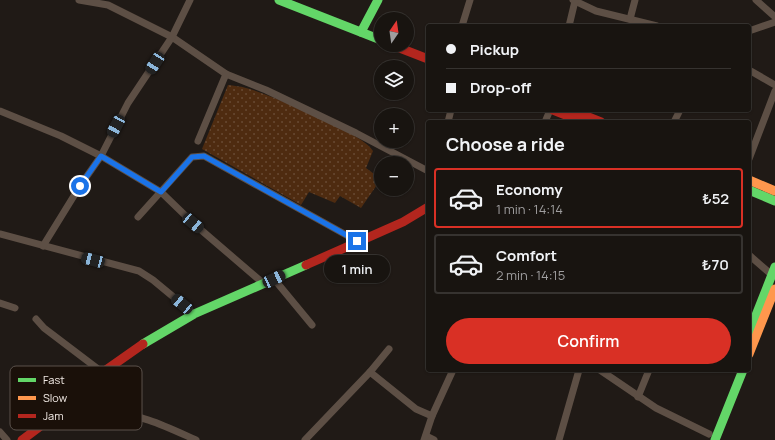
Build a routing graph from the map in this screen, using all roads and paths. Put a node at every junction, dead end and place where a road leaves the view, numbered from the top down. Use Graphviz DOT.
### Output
graph roads {
  1 [pos="79,0"];
  2 [pos="190,0"];
  3 [pos="279,0"];
  4 [pos="297,0"];
  5 [pos="370,0"];
  6 [pos="378,0"];
  7 [pos="470,0"];
  8 [pos="635,0"];
  9 [pos="756,0"];
  10 [pos="574,1"];
  11 [pos="775,17"];
  12 [pos="630,19"];
  13 [pos="775,22"];
  14 [pos="463,24"];
  15 [pos="570,24"];
  16 [pos="649,24"];
  17 [pos="359,28"];
  18 [pos="751,30"];
  19 [pos="374,32"];
  20 [pos="374,36"];
  21 [pos="172,37"];
  22 [pos="414,47"];
  23 [pos="410,52"];
  24 [pos="426,52"];
  25 [pos="426,58"];
  26 [pos="751,71"];
  27 [pos="226,74"];
  28 [pos="775,85"];
  29 [pos="775,90"];
  30 [pos="0,111"];
  31 [pos="559,112"];
  32 [pos="576,112"];
  33 [pos="578,120"];
  34 [pos="596,120"];
  35 [pos="198,141"];
  36 [pos="751,154"];
  37 [pos="101,156"];
  38 [pos="426,170"];
  39 [pos="751,181"];
  40 [pos="751,191"];
  41 [pos="775,191"];
  42 [pos="161,192"];
  43 [pos="775,201"];
  44 [pos="426,208"];
  45 [pos="138,217"];
  46 [pos="0,234"];
  47 [pos="357,241"];
  48 [pos="43,246"];
  49 [pos="751,256"];
  50 [pos="773,271"];
  51 [pos="274,279"];
  52 [pos="264,284"];
  53 [pos="775,289"];
  54 [pos="0,303"];
  55 [pos="15,308"];
  56 [pos="194,314"];
  57 [pos="36,319"];
  58 [pos="312,325"];
  59 [pos="751,328"];
  60 [pos="389,349"];
  61 [pos="751,349"];
  62 [pos="94,366"];
  63 [pos="111,366"];
  64 [pos="370,372"];
  65 [pos="452,372"];
  66 [pos="578,372"];
  67 [pos="603,372"];
  68 [pos="648,372"];
  69 [pos="733,372"];
  70 [pos="742,372"];
  71 [pos="638,397"];
  72 [pos="432,416"];
  73 [pos="142,418"];
  74 [pos="35,430"];
  75 [pos="0,432"];
  76 [pos="425,438"];
  77 [pos="710,438"];
  78 [pos="7,440"];
  79 [pos="22,440"];
  80 [pos="196,440"];
  81 [pos="304,440"];
  82 [pos="434,440"];
  83 [pos="559,440"];
  1 -- 21 [label="street"];
  2 -- 21 [label="street"];
  3 -- 17 [label="street"];
  4 -- 17 [label="street"];
  5 -- 17 [label="street"];
  6 -- 17 [label="street"];
  7 -- 14 [label="street"];
  8 -- 12 [label="street"];
  9 -- 11 [label="street"];
  10 -- 12 [label="street"];
  10 -- 15 [label="street"];
  12 -- 16 [label="street"];
  13 -- 18 [label="street"];
  17 -- 19 [label="street"];
  17 -- 20 [label="street"];
  21 -- 27 [label="street"];
  21 -- 37 [label="street"];
  22 -- 24 [label="street"];
  23 -- 25 [label="street"];
  26 -- 28 [label="street"];
  27 -- 35 [label="street"];
  27 -- 38 [label="street"];
  29 -- 36 [label="street"];
  30 -- 37 [label="street"];
  31 -- 33 [label="street"];
  32 -- 34 [label="street"];
  37 -- 42 [label="street"];
  37 -- 48 [label="street"];
  39 -- 41 [label="street"];
  40 -- 43 [label="street"];
  42 -- 45 [label="street"];
  42 -- 47 [label="street"];
  42 -- 52 [label="street"];
  44 -- 47 [label="street"];
  46 -- 48 [label="street"];
  47 -- 51 [label="street"];
  48 -- 56 [label="street"];
  49 -- 50 [label="street"];
  50 -- 59 [label="street"];
  51 -- 52 [label="street"];
  51 -- 58 [label="street"];
  52 -- 56 [label="street"];
  53 -- 61 [label="street"];
  54 -- 55 [label="street"];
  56 -- 63 [label="street"];
  57 -- 62 [label="street"];
  60 -- 64 [label="street"];
  64 -- 72 [label="street"];
  64 -- 81 [label="street"];
  65 -- 72 [label="street"];
  66 -- 83 [label="street"];
  67 -- 71 [label="street"];
  68 -- 71 [label="street"];
  69 -- 77 [label="street"];
  70 -- 77 [label="street"];
  71 -- 77 [label="street"];
  72 -- 76 [label="street"];
  73 -- 80 [label="street"];
  74 -- 79 [label="street"];
  75 -- 78 [label="street"];
  76 -- 82 [label="street"];
}
